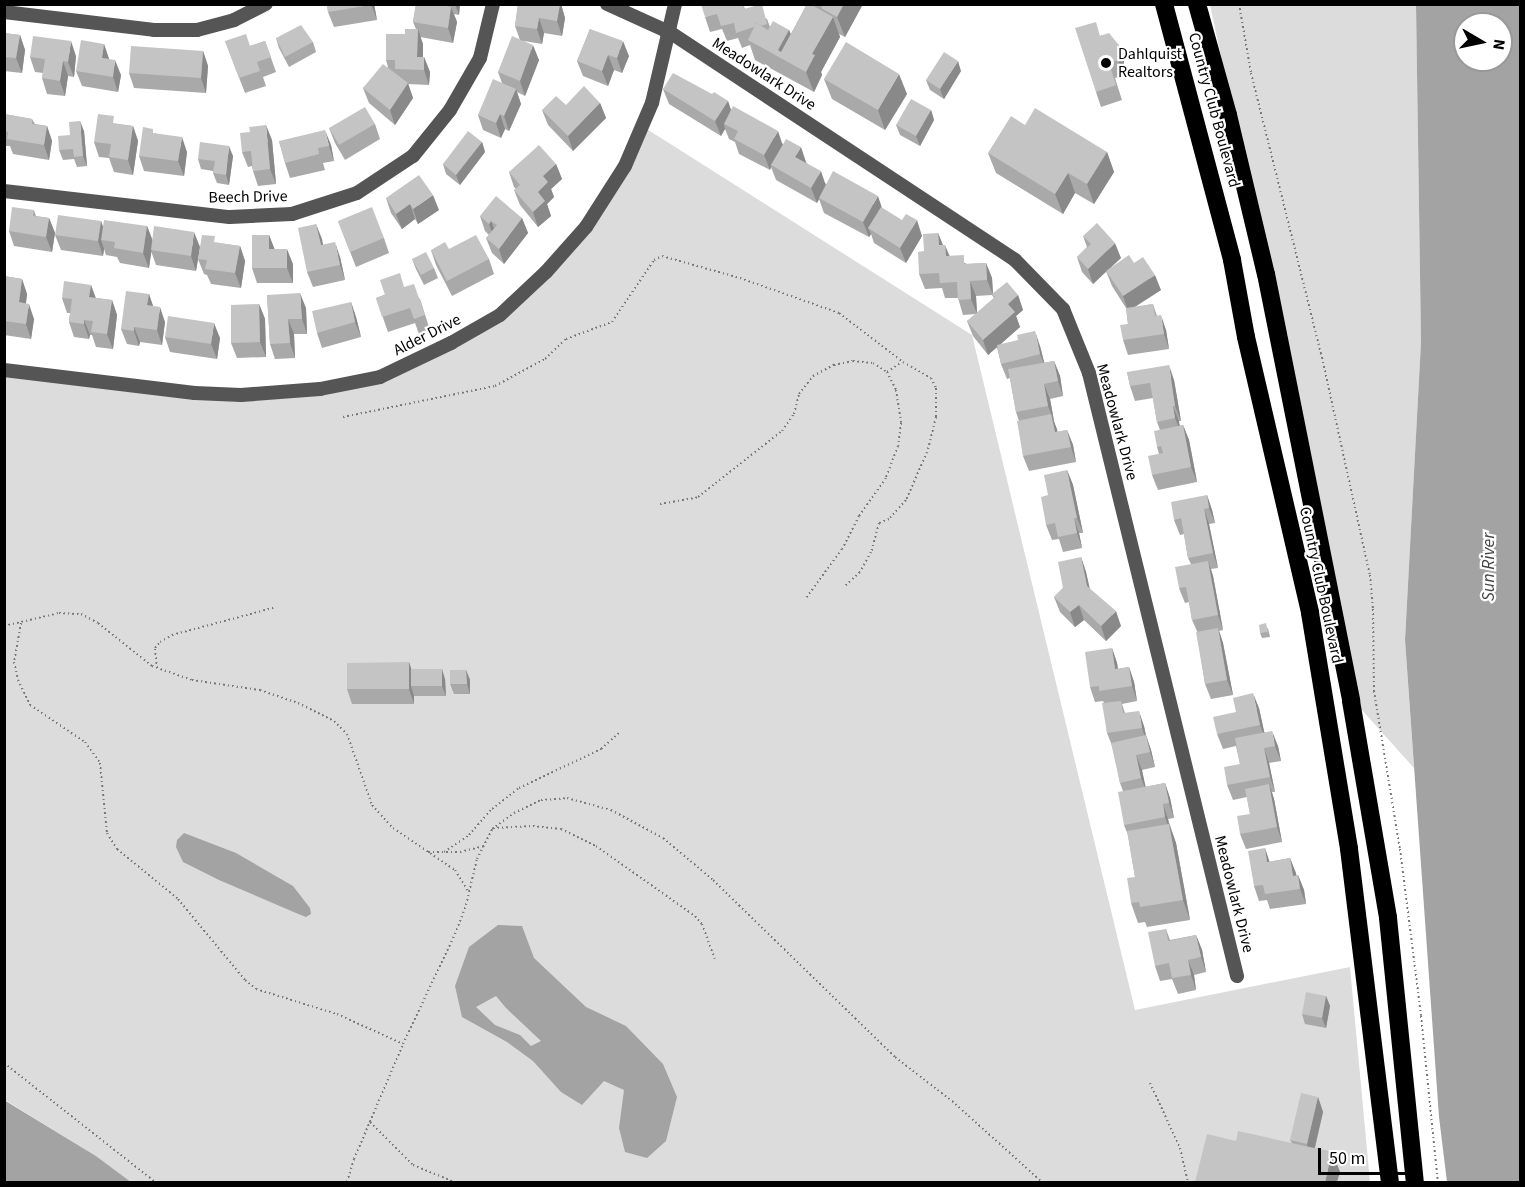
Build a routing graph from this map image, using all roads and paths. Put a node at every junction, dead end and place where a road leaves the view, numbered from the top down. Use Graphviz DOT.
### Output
graph roads {
  1 [pos="266,4"];
  2 [pos="493,4"];
  3 [pos="607,4"];
  4 [pos="675,4"];
  5 [pos="1164,4"];
  6 [pos="1197,4"];
  7 [pos="1239,4"];
  8 [pos="4,12"];
  9 [pos="670,33"];
  10 [pos="4,191"];
  11 [pos="903,362"];
  12 [pos="4,370"];
  13 [pos="887,372"];
  14 [pos="343,417"];
  15 [pos="660,504"];
  16 [pos="844,587"];
  17 [pos="806,598"];
  18 [pos="273,608"];
  19 [pos="21,623"];
  20 [pos="4,626"];
  21 [pos="158,668"];
  22 [pos="619,733"];
  23 [pos="493,828"];
  24 [pos="484,846"];
  25 [pos="429,852"];
  26 [pos="444,852"];
  27 [pos="469,892"];
  28 [pos="715,959"];
  29 [pos="1237,976"];
  30 [pos="403,1044"];
  31 [pos="4,1063"];
  32 [pos="1150,1083"];
  33 [pos="370,1122"];
  34 [pos="452,1180"];
  35 [pos="155,1182"];
  36 [pos="347,1182"];
  37 [pos="1042,1182"];
  38 [pos="1188,1182"];
  39 [pos="1390,1182"];
  40 [pos="1416,1182"];
  41 [pos="1438,1182"];
  1 -- 8 [label="street"];
  2 -- 10 [label="street, Beech Drive"];
  3 -- 9 [label="street, Meadowlark Drive"];
  4 -- 9 [label="street, Alder Drive"];
  5 -- 39 [label="highway, Country Club Boulevard"];
  6 -- 40 [label="highway, Country Club Boulevard"];
  7 -- 41 [label="path"];
  9 -- 12 [label="street, Alder Drive"];
  9 -- 29 [label="street, Meadowlark Drive"];
  11 -- 13 [label="path"];
  11 -- 14 [label="path"];
  11 -- 16 [label="path"];
  13 -- 15 [label="path"];
  13 -- 17 [label="path"];
  18 -- 21 [label="path"];
  19 -- 20 [label="path"];
  19 -- 21 [label="path"];
  19 -- 30 [label="path"];
  21 -- 25 [label="path"];
  22 -- 26 [label="path"];
  23 -- 24 [label="path"];
  23 -- 28 [label="path"];
  23 -- 37 [label="path"];
  24 -- 26 [label="path"];
  24 -- 27 [label="path"];
  25 -- 26 [label="path"];
  25 -- 27 [label="path"];
  27 -- 30 [label="path"];
  30 -- 33 [label="path"];
  31 -- 35 [label="path"];
  32 -- 38 [label="path"];
  33 -- 34 [label="path"];
  33 -- 36 [label="path"];
}
